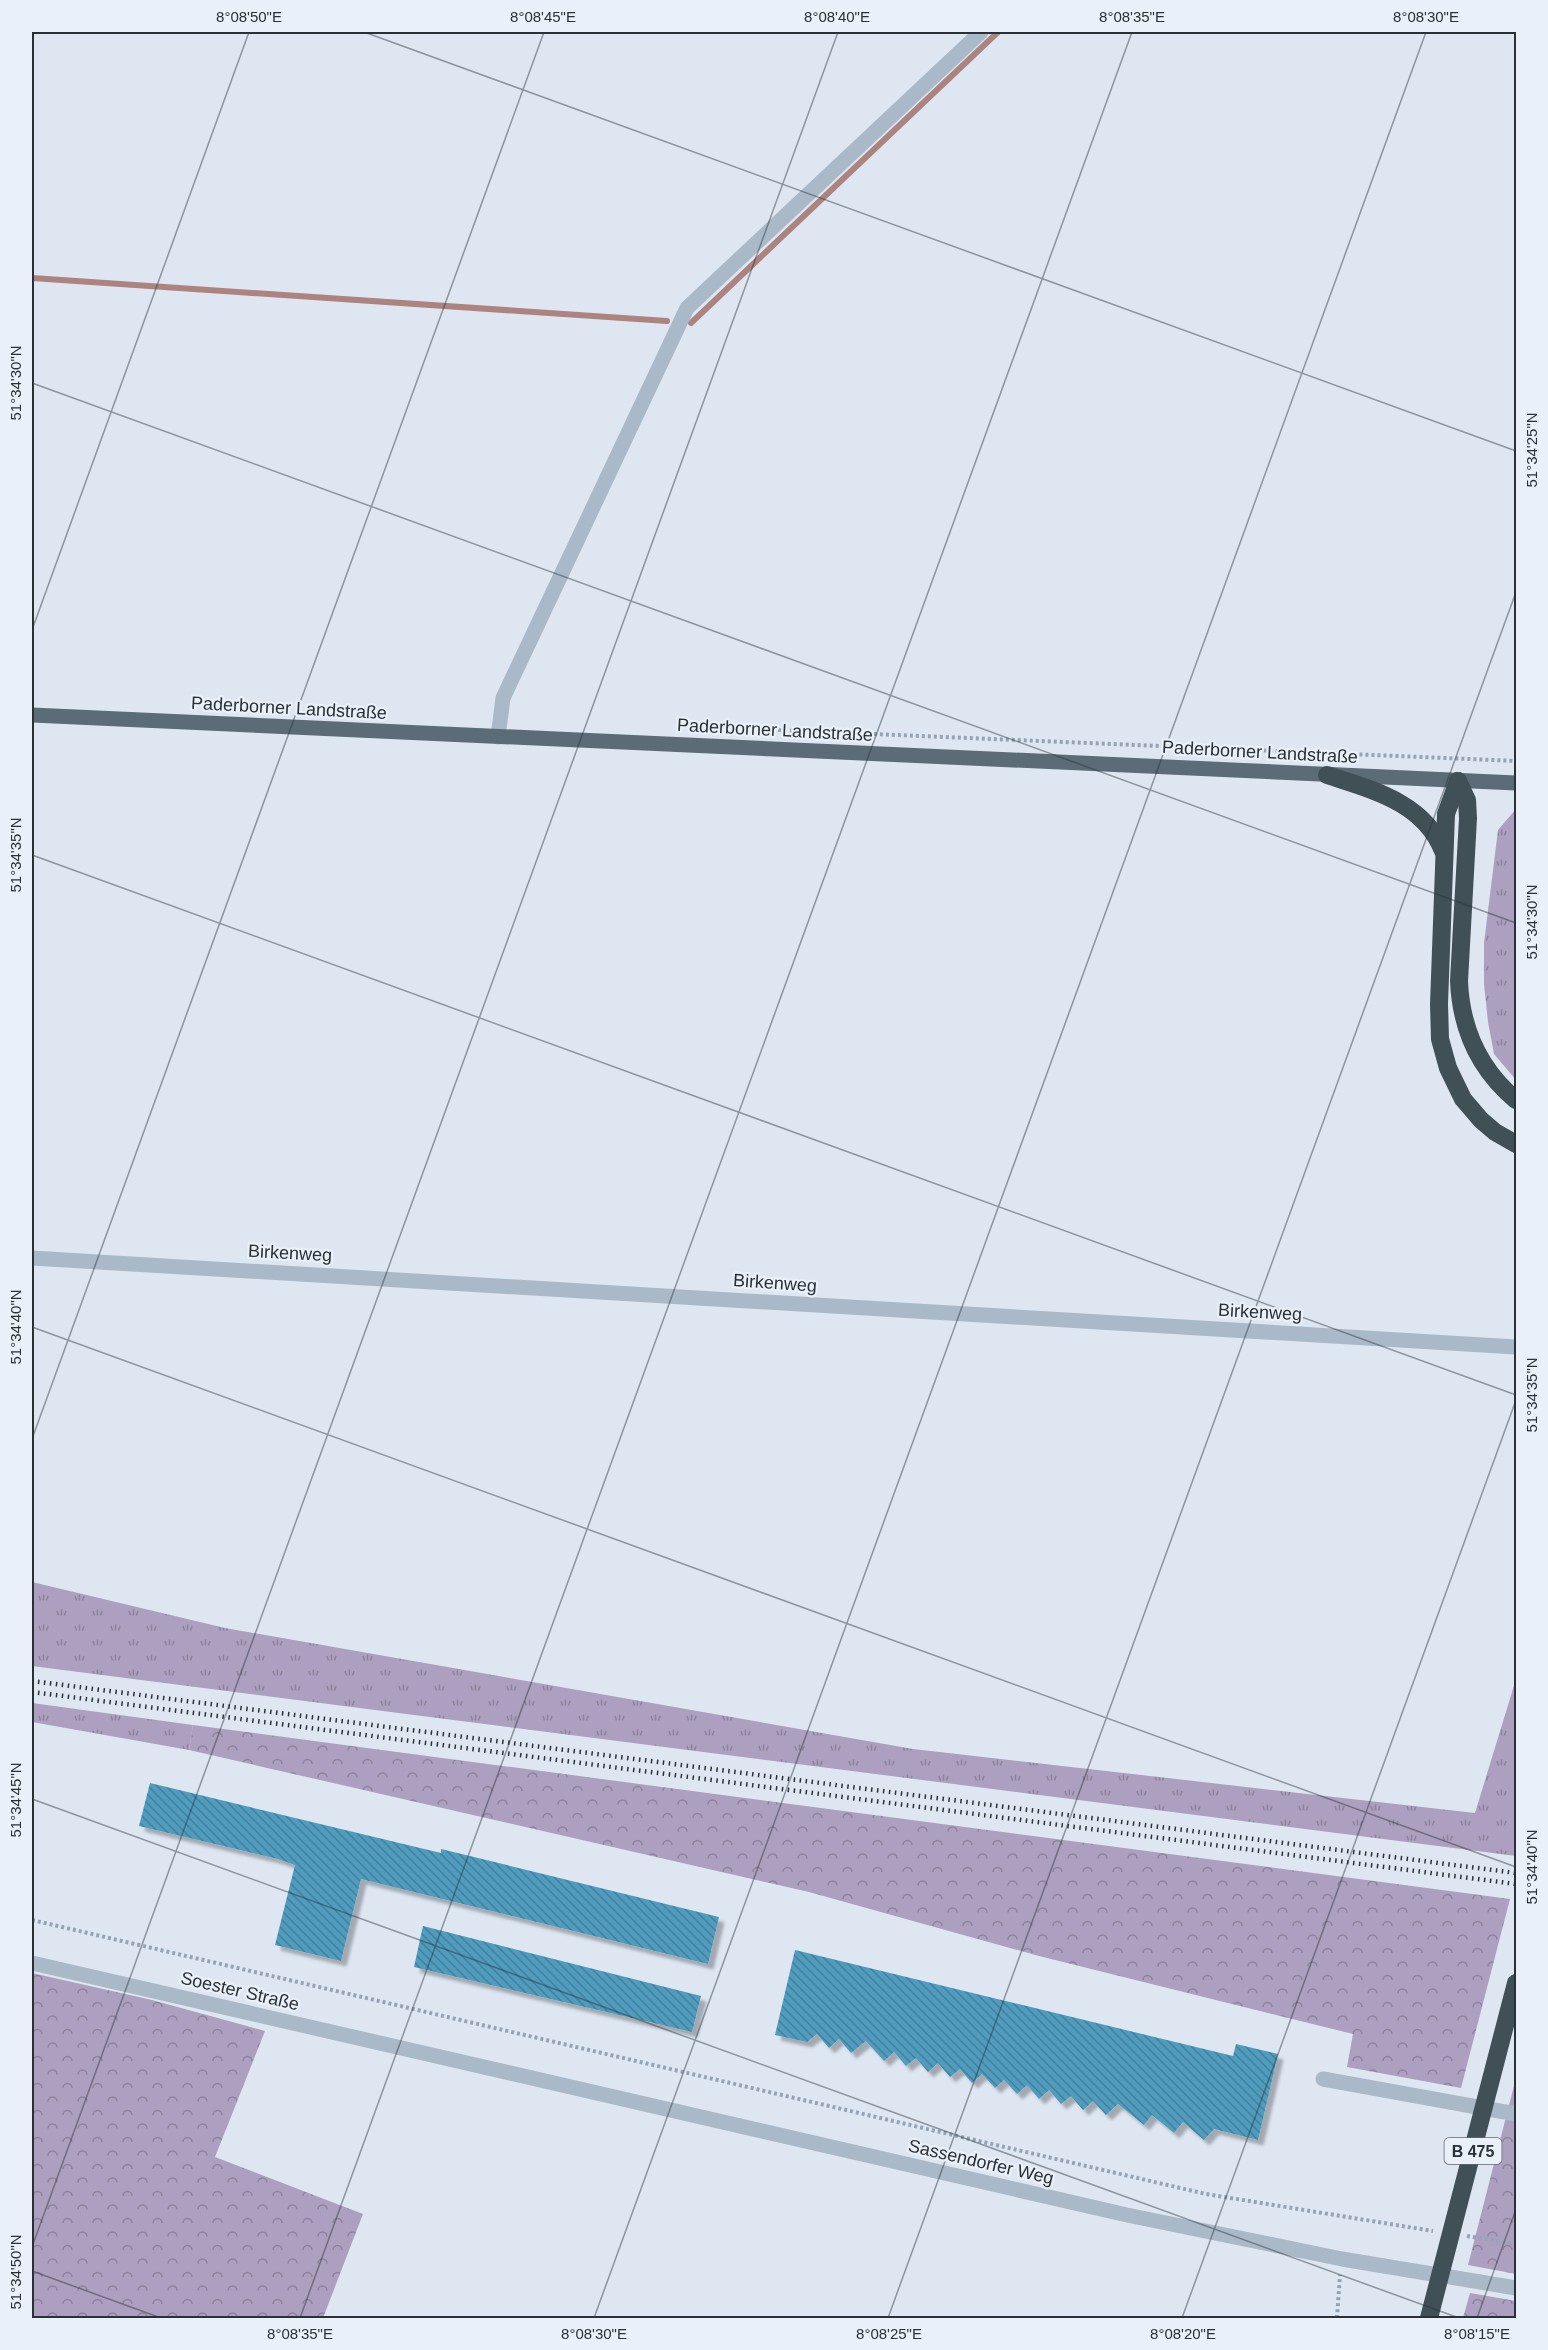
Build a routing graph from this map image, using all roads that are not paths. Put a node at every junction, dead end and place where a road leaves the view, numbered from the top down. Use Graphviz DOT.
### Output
graph roads {
  1 [pos="981,32"];
  2 [pos="32,715"];
  3 [pos="498,737"];
  4 [pos="1327,775"];
  5 [pos="1458,780"];
  6 [pos="1516,783"];
  7 [pos="1445,857"];
  8 [pos="1516,1100"];
  9 [pos="1516,1144"];
  10 [pos="32,1258"];
  11 [pos="1516,1347"];
  12 [pos="32,1963"];
  13 [pos="1516,1983"];
  14 [pos="440,2057"];
  15 [pos="1323,2079"];
  16 [pos="1516,2114"];
  17 [pos="1516,2288"];
  18 [pos="1429,2319"];
  1 -- 3 [label="street"];
  2 -- 3 [label="main road, Paderborner Landstraße"];
  3 -- 4 [label="main road, Paderborner Landstraße"];
  4 -- 5 [label="main road, Paderborner Landstraße"];
  4 -- 7 [label="highway"];
  5 -- 6 [label="main road, Paderborner Landstraße"];
  5 -- 7 [label="highway"];
  5 -- 8 [label="highway"];
  7 -- 9 [label="highway"];
  10 -- 11 [label="street, Birkenweg"];
  12 -- 14 [label="street, Soester Straße"];
  13 -- 18 [label="highway, B 475"];
  14 -- 17 [label="street, Sassendorfer Weg"];
  15 -- 16 [label="street"];
}
